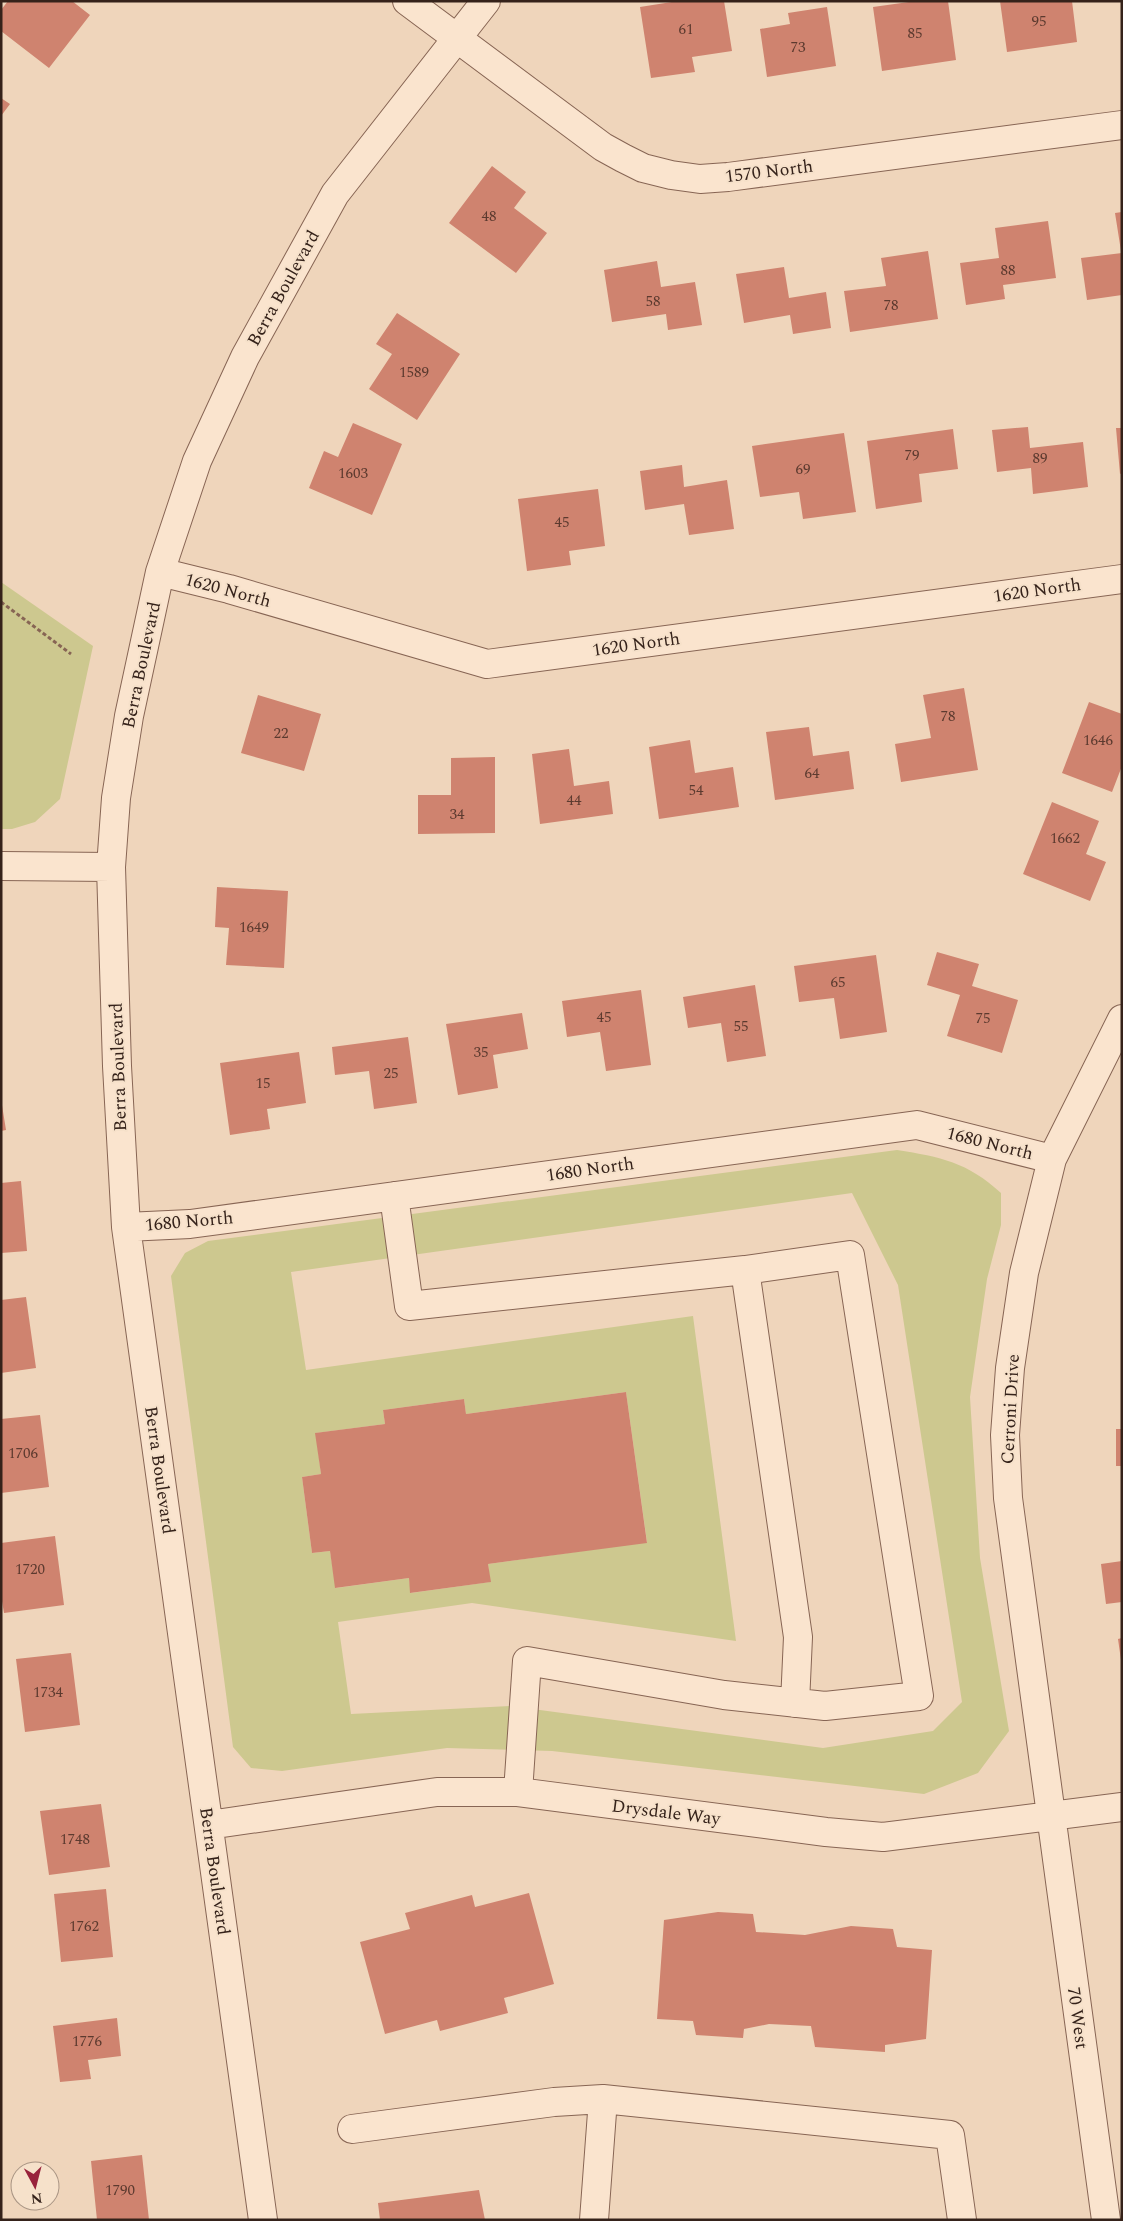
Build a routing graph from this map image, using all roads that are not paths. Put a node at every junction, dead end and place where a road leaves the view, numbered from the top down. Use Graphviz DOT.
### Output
graph roads {
  1 [pos="407,1"];
  2 [pos="486,1"];
  3 [pos="457,37"];
  4 [pos="1122,125"];
  5 [pos="160,572"];
  6 [pos="1122,579"];
  7 [pos="1,866"];
  8 [pos="112,867"];
  9 [pos="1122,1019"];
  10 [pos="1052,1158"];
  11 [pos="394,1196"];
  12 [pos="126,1227"];
  13 [pos="745,1270"];
  14 [pos="795,1703"];
  15 [pos="518,1792"];
  16 [pos="1122,1807"];
  17 [pos="1051,1816"];
  18 [pos="209,1824"];
  19 [pos="603,2099"];
  20 [pos="352,2129"];
  21 [pos="262,2220"];
  22 [pos="594,2220"];
  23 [pos="962,2220"];
  24 [pos="1106,2220"];
  1 -- 3 [label="street, 1570 North"];
  2 -- 3 [label="street, Berra Boulevard"];
  3 -- 4 [label="street, 1570 North"];
  3 -- 5 [label="street, Berra Boulevard"];
  5 -- 6 [label="street, 1620 North"];
  5 -- 8 [label="street, Berra Boulevard"];
  7 -- 8 [label="street"];
  8 -- 12 [label="street, Berra Boulevard"];
  9 -- 10 [label="street, Cerroni Drive"];
  10 -- 11 [label="street, 1680 North"];
  10 -- 17 [label="street, Cerroni Drive"];
  11 -- 12 [label="street, 1680 North"];
  11 -- 13 [label="street"];
  12 -- 18 [label="street, Berra Boulevard"];
  13 -- 14 [label="street"];
  13 -- 14 [label="street"];
  14 -- 15 [label="street"];
  15 -- 17 [label="street, Drysdale Way"];
  15 -- 18 [label="street, Drysdale Way"];
  16 -- 17 [label="street, Drysdale Way"];
  17 -- 24 [label="street, 70 West"];
  18 -- 21 [label="street, Berra Boulevard"];
  19 -- 20 [label="street"];
  19 -- 22 [label="street"];
  19 -- 23 [label="street"];
}
